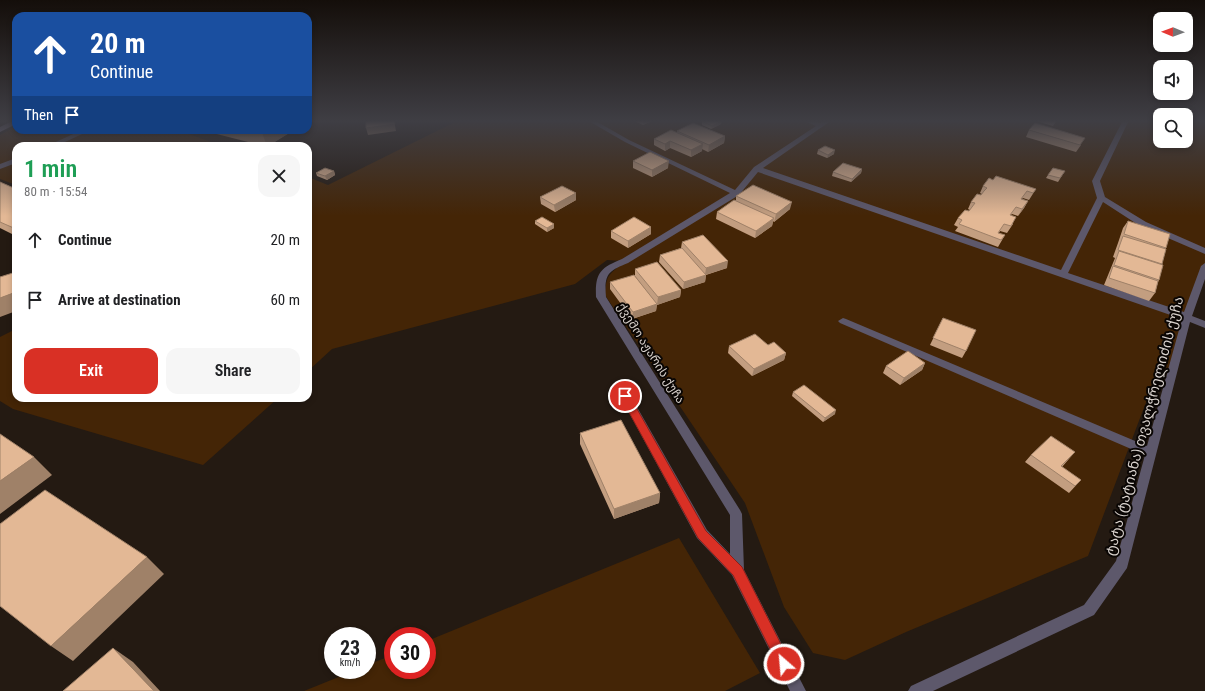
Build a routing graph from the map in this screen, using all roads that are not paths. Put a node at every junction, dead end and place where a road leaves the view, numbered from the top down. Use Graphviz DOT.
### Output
graph roads {
  1 [pos="651,152"];
  2 [pos="781,152"];
  3 [pos="1110,152"];
  4 [pos="12,162"];
  5 [pos="0,167"];
  6 [pos="757,169"];
  7 [pos="736,193"];
  8 [pos="1101,198"];
  9 [pos="1205,251"];
  10 [pos="1205,266"];
  11 [pos="1063,275"];
  12 [pos="1187,317"];
  13 [pos="843,321"];
  14 [pos="1205,325"];
  15 [pos="625,396"];
  16 [pos="1151,453"];
  17 [pos="737,571"];
  18 [pos="798,691"];
  19 [pos="916,691"];
  1 -- 7 [label="street"];
  2 -- 6 [label="street, ქვემო აჟარის ქუჩა"];
  3 -- 8 [label="street"];
  4 -- 5 [label="street"];
  6 -- 7 [label="street, ქვემო აჟარის ქუჩა"];
  6 -- 11 [label="street"];
  7 -- 17 [label="street, ქვემო აჟარის ქუჩა"];
  8 -- 9 [label="street"];
  8 -- 11 [label="street"];
  10 -- 12 [label="street, ტატა (ტატიანა) თვალჭრელიძის ქუჩა"];
  11 -- 12 [label="street"];
  12 -- 14 [label="street"];
  12 -- 16 [label="street, ტატა (ტატიანა) თვალჭრელიძის ქუჩა"];
  13 -- 16 [label="street"];
  15 -- 17 [label="street"];
  16 -- 19 [label="street, ტატა (ტატიანა) თვალჭრელიძის ქუჩა"];
  17 -- 18 [label="street, ქვემო აჟარის ქუჩა"];
}
